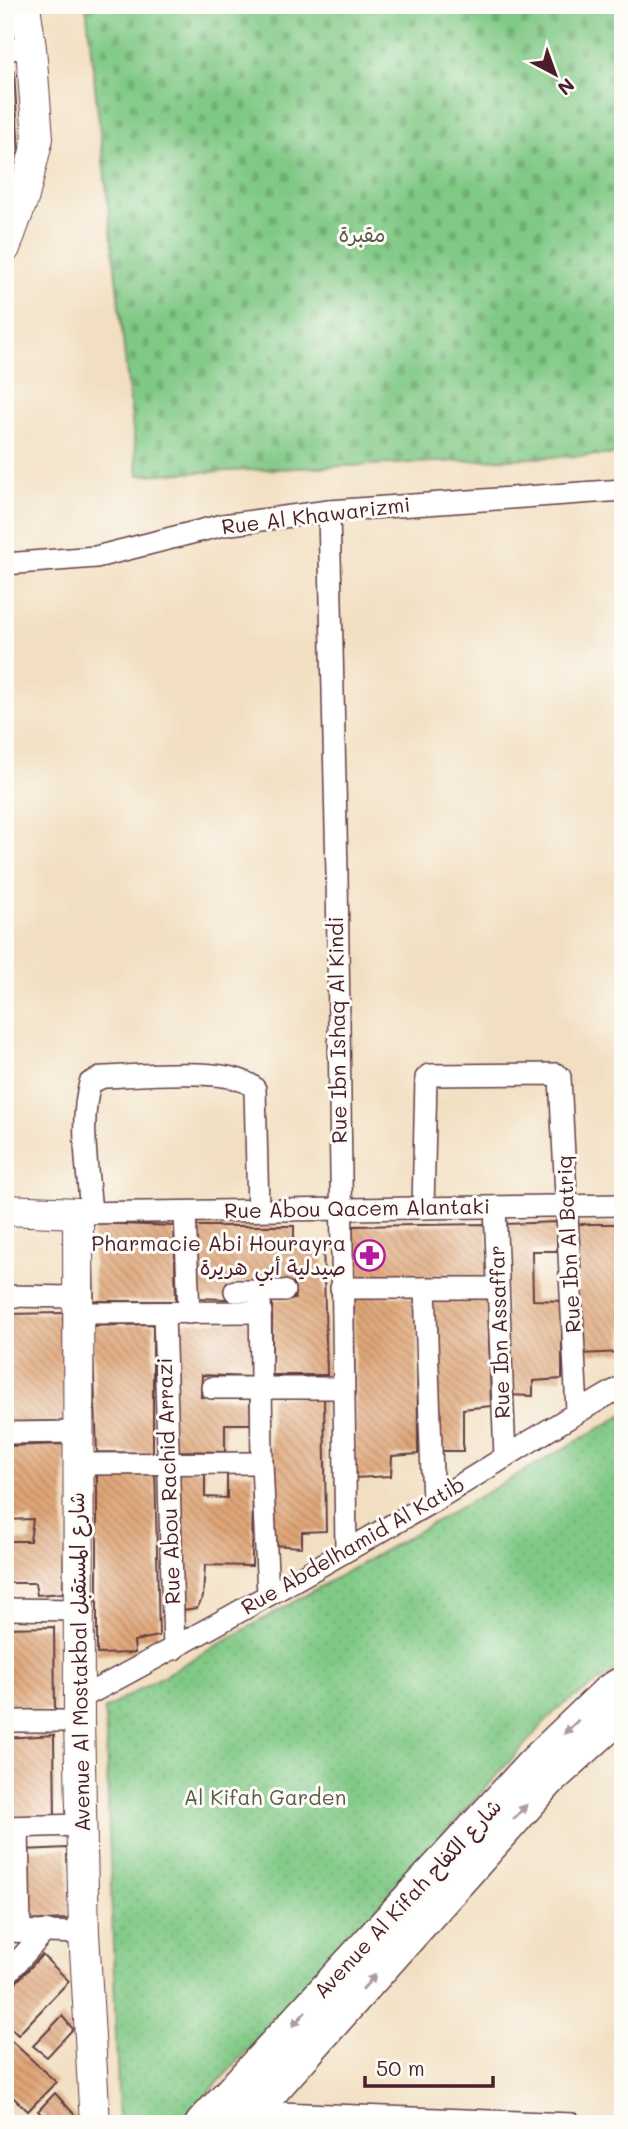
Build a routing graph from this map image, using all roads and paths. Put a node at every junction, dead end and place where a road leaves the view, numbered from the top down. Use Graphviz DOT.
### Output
graph roads {
  1 [pos="25,5"];
  2 [pos="18,49"];
  3 [pos="15,197"];
  4 [pos="5,248"];
  5 [pos="623,490"];
  6 [pos="329,510"];
  7 [pos="8,561"];
  8 [pos="623,1205"];
  9 [pos="495,1207"];
  10 [pos="423,1208"];
  11 [pos="567,1208"];
  12 [pos="340,1209"];
  13 [pos="5,1210"];
  14 [pos="258,1210"];
  15 [pos="185,1212"];
  16 [pos="85,1213"];
  17 [pos="341,1288"];
  18 [pos="425,1288"];
  19 [pos="497,1289"];
  20 [pos="235,1291"];
  21 [pos="284,1291"];
  22 [pos="5,1296"];
  23 [pos="260,1302"];
  24 [pos="78,1305"];
  25 [pos="164,1313"];
  26 [pos="189,1313"];
  27 [pos="623,1386"];
  28 [pos="212,1388"];
  29 [pos="261,1388"];
  30 [pos="342,1388"];
  31 [pos="577,1411"];
  32 [pos="78,1432"];
  33 [pos="5,1433"];
  34 [pos="505,1457"];
  35 [pos="262,1462"];
  36 [pos="78,1464"];
  37 [pos="168,1464"];
  38 [pos="433,1501"];
  39 [pos="346,1550"];
  40 [pos="268,1595"];
  41 [pos="5,1609"];
  42 [pos="79,1610"];
  43 [pos="174,1648"];
  44 [pos="623,1683"];
  45 [pos="79,1710"];
  46 [pos="623,1713"];
  47 [pos="5,1721"];
  48 [pos="82,1825"];
  49 [pos="12,1827"];
  50 [pos="13,1931"];
  51 [pos="45,1931"];
  52 [pos="84,1933"];
  53 [pos="5,1976"];
  54 [pos="247,2118"];
  55 [pos="96,2124"];
  56 [pos="202,2124"];
  57 [pos="572,2124"];
  1 -- 2 [label="street"];
  2 -- 3 [label="street"];
  3 -- 4 [label="street"];
  5 -- 6 [label="street, Rue Al Khawarizmi"];
  6 -- 7 [label="street, Rue Al Khawarizmi"];
  6 -- 12 [label="street, Rue Ibn Ishaq Al Kindi"];
  8 -- 11 [label="street, Rue Abou Qacem Alantaki"];
  9 -- 10 [label="street, Rue Abou Qacem Alantaki"];
  9 -- 11 [label="street, Rue Abou Qacem Alantaki"];
  9 -- 19 [label="street, Rue Ibn Assaffar"];
  10 -- 11 [label="street, Rue Ibn Al Batriq"];
  10 -- 12 [label="street, Rue Abou Qacem Alantaki"];
  11 -- 31 [label="street, Rue Ibn Al Batriq"];
  12 -- 14 [label="street, Rue Abou Qacem Alantaki"];
  12 -- 17 [label="street, Rue Ibn Ishaq Al Kindi"];
  13 -- 16 [label="street, Rue Abou Qacem Alantaki"];
  14 -- 15 [label="street, Rue Abou Qacem Alantaki"];
  14 -- 16 [label="street"];
  15 -- 16 [label="street, Rue Abou Qacem Alantaki"];
  15 -- 26 [label="street"];
  16 -- 24 [label="street, Avenue Al Mostakbal شارع المستقبل"];
  17 -- 18 [label="street"];
  17 -- 30 [label="street, Rue Ibn Ishaq Al Kindi"];
  18 -- 19 [label="street"];
  18 -- 38 [label="street"];
  19 -- 34 [label="street, Rue Ibn Assaffar"];
  20 -- 23 [label="street"];
  21 -- 23 [label="street"];
  22 -- 24 [label="street"];
  23 -- 26 [label="street"];
  23 -- 29 [label="street"];
  24 -- 25 [label="street"];
  24 -- 32 [label="street, Avenue Al Mostakbal شارع المستقبل"];
  25 -- 26 [label="street"];
  25 -- 37 [label="street, Rue Abou Rachid Arrazi"];
  27 -- 31 [label="street, Rue Abdelhamid Al Katib"];
  28 -- 29 [label="street"];
  29 -- 30 [label="street"];
  29 -- 35 [label="street"];
  30 -- 39 [label="street, Rue Ibn Ishaq Al Kindi"];
  31 -- 34 [label="street, Rue Abdelhamid Al Katib"];
  32 -- 33 [label="street"];
  32 -- 36 [label="street, Avenue Al Mostakbal شارع المستقبل"];
  34 -- 38 [label="street, Rue Abdelhamid Al Katib"];
  35 -- 37 [label="street"];
  35 -- 40 [label="street"];
  36 -- 37 [label="street"];
  36 -- 42 [label="street, Avenue Al Mostakbal شارع المستقبل"];
  37 -- 43 [label="street, Rue Abou Rachid Arrazi"];
  38 -- 39 [label="street, Rue Abdelhamid Al Katib"];
  39 -- 40 [label="street, Rue Abdelhamid Al Katib"];
  40 -- 43 [label="street, Rue Abdelhamid Al Katib"];
  41 -- 42 [label="street"];
  42 -- 45 [label="street, Avenue Al Mostakbal شارع المستقبل"];
  43 -- 45 [label="street, Rue Abdelhamid Al Katib"];
  44 -- 56 [label="main road, Avenue Al Kifah شارع الكفاح, one-way"];
  45 -- 47 [label="street"];
  45 -- 48 [label="street, Avenue Al Mostakbal شارع المستقبل"];
  54 -- 46 [label="main road, Avenue Al Kifah شارع الكفاح, one-way"];
  48 -- 49 [label="street"];
  48 -- 52 [label="street, Avenue Al Mostakbal شارع المستقبل"];
  49 -- 50 [label="street"];
  50 -- 51 [label="street"];
  51 -- 52 [label="street"];
  51 -- 53 [label="street"];
  52 -- 55 [label="street, Avenue Al Mostakbal شارع المستقبل"];
  54 -- 57 [label="street"];
}
